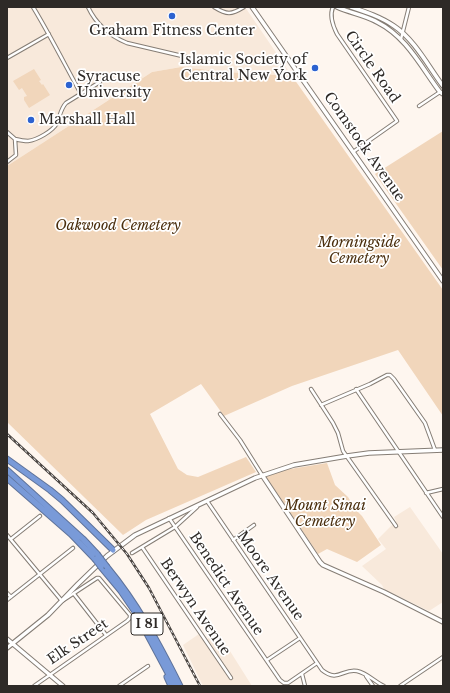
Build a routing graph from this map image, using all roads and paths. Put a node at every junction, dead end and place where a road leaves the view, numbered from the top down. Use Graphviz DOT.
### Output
graph roads {
  1 [pos="34,7"];
  2 [pos="88,7"];
  3 [pos="214,7"];
  4 [pos="244,7"];
  5 [pos="252,7"];
  6 [pos="333,7"];
  7 [pos="337,7"];
  8 [pos="351,7"];
  9 [pos="409,7"];
  10 [pos="403,33"];
  11 [pos="49,34"];
  12 [pos="401,39"];
  13 [pos="7,58"];
  14 [pos="220,59"];
  15 [pos="100,82"];
  16 [pos="443,86"];
  17 [pos="442,93"];
  18 [pos="80,94"];
  19 [pos="419,106"];
  20 [pos="7,132"];
  21 [pos="15,139"];
  22 [pos="353,152"];
  23 [pos="7,162"];
  24 [pos="443,281"];
  25 [pos="311,389"];
  26 [pos="356,389"];
  27 [pos="320,405"];
  28 [pos="220,414"];
  29 [pos="435,450"];
  30 [pos="443,450"];
  31 [pos="399,452"];
  32 [pos="347,456"];
  33 [pos="7,459"];
  34 [pos="7,470"];
  35 [pos="262,475"];
  36 [pos="7,478"];
  37 [pos="443,489"];
  38 [pos="426,493"];
  39 [pos="206,501"];
  40 [pos="200,504"];
  41 [pos="40,516"];
  42 [pos="443,517"];
  43 [pos="169,518"];
  44 [pos="254,525"];
  45 [pos="396,526"];
  46 [pos="175,527"];
  47 [pos="7,535"];
  48 [pos="11,539"];
  49 [pos="233,540"];
  50 [pos="142,547"];
  51 [pos="73,548"];
  52 [pos="113,550"];
  53 [pos="132,553"];
  54 [pos="96,557"];
  55 [pos="104,567"];
  56 [pos="40,574"];
  57 [pos="78,584"];
  58 [pos="82,589"];
  59 [pos="7,593"];
  60 [pos="74,594"];
  61 [pos="11,597"];
  62 [pos="7,600"];
  63 [pos="62,601"];
  64 [pos="443,622"];
  65 [pos="106,635"];
  66 [pos="300,638"];
  67 [pos="7,639"];
  68 [pos="13,643"];
  69 [pos="7,648"];
  70 [pos="157,652"];
  71 [pos="443,657"];
  72 [pos="267,660"];
  73 [pos="317,663"];
  74 [pos="148,666"];
  75 [pos="49,674"];
  76 [pos="302,674"];
  77 [pos="365,674"];
  78 [pos="231,678"];
  79 [pos="34,686"];
  80 [pos="63,686"];
  81 [pos="119,686"];
  82 [pos="171,686"];
  83 [pos="175,686"];
  84 [pos="180,686"];
  85 [pos="306,686"];
  86 [pos="373,686"];
  87 [pos="384,686"];
  88 [pos="400,686"];
  1 -- 11 [label="street"];
  2 -- 14 [label="street"];
  3 -- 4 [label="street"];
  5 -- 22 [label="street, Comstock Avenue"];
  6 -- 22 [label="street, Circle Road"];
  7 -- 12 [label="street"];
  8 -- 10 [label="street"];
  9 -- 10 [label="street"];
  10 -- 12 [label="street"];
  10 -- 16 [label="street"];
  11 -- 13 [label="street"];
  11 -- 18 [label="street"];
  12 -- 17 [label="street"];
  15 -- 18 [label="street"];
  17 -- 19 [label="street"];
  18 -- 21 [label="street"];
  20 -- 21 [label="street"];
  21 -- 23 [label="street"];
  22 -- 24 [label="street, Comstock Avenue"];
  25 -- 27 [label="street"];
  26 -- 27 [label="street"];
  26 -- 29 [label="street"];
  26 -- 31 [label="street"];
  27 -- 32 [label="street"];
  28 -- 35 [label="street"];
  29 -- 30 [label="street"];
  29 -- 31 [label="street"];
  31 -- 32 [label="street"];
  31 -- 38 [label="street"];
  32 -- 35 [label="street"];
  32 -- 45 [label="street"];
  33 -- 52 [label="highway"];
  34 -- 54 [label="highway, I 81"];
  35 -- 39 [label="street"];
  35 -- 64 [label="street"];
  36 -- 54 [label="highway, I 81"];
  37 -- 38 [label="street"];
  38 -- 42 [label="street"];
  39 -- 40 [label="street"];
  39 -- 49 [label="street, Moore Avenue"];
  40 -- 43 [label="street"];
  40 -- 46 [label="street"];
  41 -- 48 [label="street"];
  43 -- 46 [label="street, Benedict Avenue"];
  43 -- 52 [label="street"];
  44 -- 49 [label="street"];
  46 -- 50 [label="street"];
  46 -- 72 [label="street, Benedict Avenue"];
  47 -- 48 [label="street"];
  48 -- 56 [label="street"];
  49 -- 66 [label="street, Moore Avenue"];
  50 -- 53 [label="street"];
  50 -- 78 [label="street, Berwyn Avenue"];
  51 -- 56 [label="street"];
  52 -- 57 [label="street"];
  54 -- 55 [label="highway, I 81, bridge"];
  55 -- 70 [label="highway, I 81"];
  55 -- 84 [label="highway, I 81"];
  56 -- 61 [label="street"];
  56 -- 63 [label="street"];
  57 -- 58 [label="street"];
  57 -- 63 [label="street"];
  58 -- 60 [label="street"];
  58 -- 65 [label="street, Elk Street"];
  59 -- 61 [label="street"];
  60 -- 63 [label="street"];
  60 -- 65 [label="street"];
  61 -- 62 [label="street"];
  63 -- 68 [label="street"];
  65 -- 75 [label="street, Elk Street"];
  66 -- 72 [label="street"];
  66 -- 73 [label="street, Moore Avenue"];
  67 -- 68 [label="street"];
  68 -- 69 [label="street"];
  68 -- 75 [label="street"];
  70 -- 82 [label="highway"];
  70 -- 83 [label="highway, I 81"];
  71 -- 88 [label="street"];
  72 -- 76 [label="street, Benedict Avenue"];
  73 -- 76 [label="street"];
  73 -- 77 [label="street, Moore Avenue"];
  74 -- 81 [label="street"];
  75 -- 79 [label="street, Elk Street"];
  75 -- 80 [label="street"];
  76 -- 85 [label="street"];
  77 -- 86 [label="street"];
  77 -- 87 [label="street"];
}
